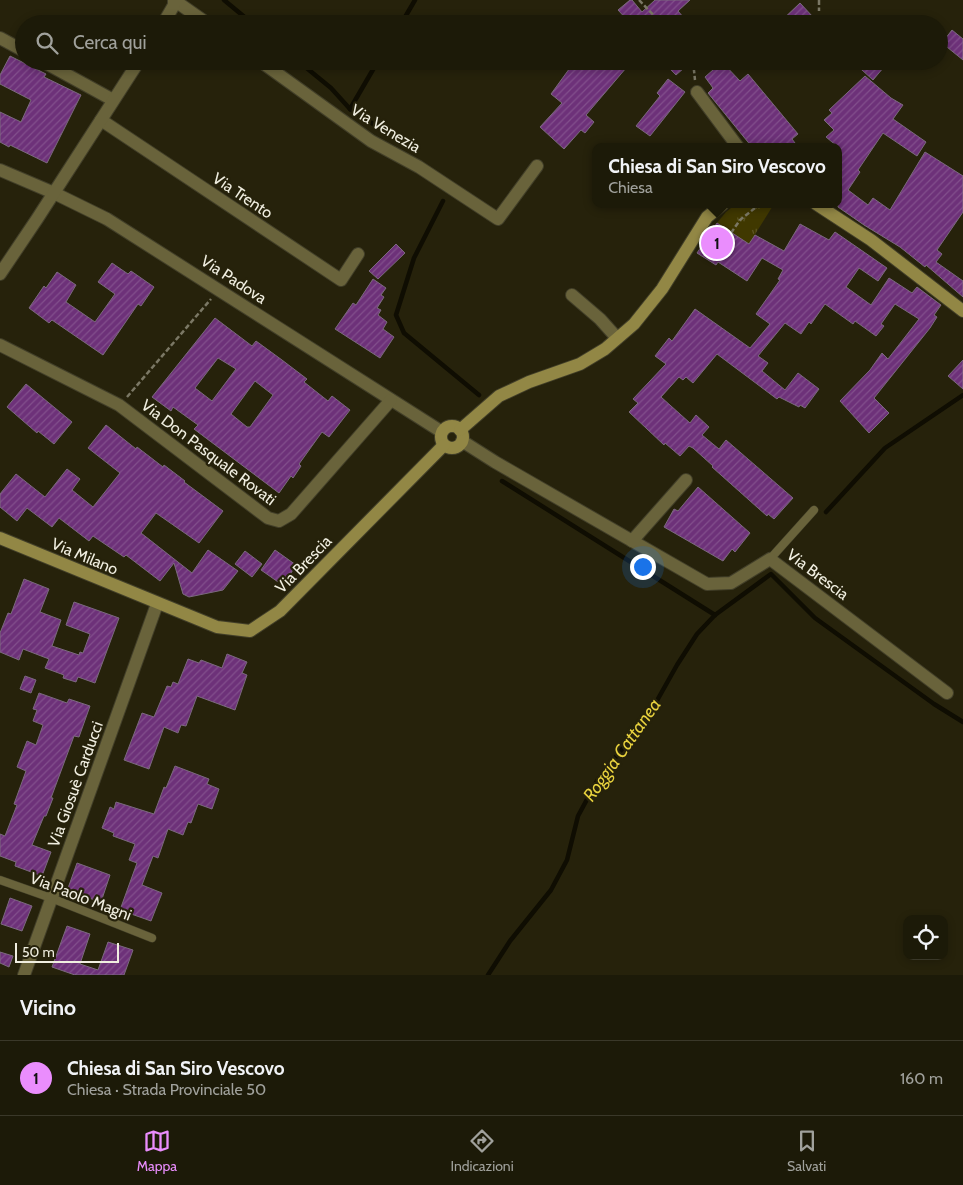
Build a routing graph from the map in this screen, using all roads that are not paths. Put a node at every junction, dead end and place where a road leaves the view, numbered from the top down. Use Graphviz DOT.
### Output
graph roads {
  1 [pos="174,0"];
  2 [pos="168,15"];
  3 [pos="195,15"];
  4 [pos="0,38"];
  5 [pos="15,46"];
  6 [pos="58,70"];
  7 [pos="133,70"];
  8 [pos="272,70"];
  9 [pos="697,92"];
  10 [pos="113,100"];
  11 [pos="101,120"];
  12 [pos="735,143"];
  13 [pos="537,166"];
  14 [pos="0,170"];
  15 [pos="54,193"];
  16 [pos="718,208"];
  17 [pos="822,208"];
  18 [pos="358,254"];
  19 [pos="0,274"];
  20 [pos="572,295"];
  21 [pos="963,311"];
  22 [pos="617,338"];
  23 [pos="0,345"];
  24 [pos="391,400"];
  25 [pos="461,435"];
  26 [pos="443,438"];
  27 [pos="686,480"];
  28 [pos="814,510"];
  29 [pos="0,538"];
  30 [pos="632,541"];
  31 [pos="770,558"];
  32 [pos="157,604"];
  33 [pos="947,693"];
  34 [pos="0,880"];
  35 [pos="51,898"];
  36 [pos="152,938"];
  37 [pos="24,975"];
  1 -- 2 [label="street"];
  1 -- 3 [label="street"];
  4 -- 5 [label="street"];
  6 -- 10 [label="street"];
  7 -- 10 [label="street"];
  8 -- 13 [label="street, Via Venezia"];
  9 -- 12 [label="street"];
  10 -- 11 [label="street"];
  11 -- 15 [label="street"];
  11 -- 18 [label="street, Via Trento"];
  14 -- 15 [label="street, Via Padova"];
  15 -- 19 [label="street"];
  15 -- 24 [label="street, Via Padova"];
  16 -- 22 [label="street"];
  17 -- 21 [label="street"];
  20 -- 22 [label="street"];
  22 -- 25 [label="street"];
  23 -- 24 [label="street, Via Don Pasquale Rovati"];
  24 -- 26 [label="street, Via Padova"];
  25 -- 26 [label="street"];
  25 -- 26 [label="street"];
  25 -- 30 [label="street, Via Brescia"];
  26 -- 32 [label="street, Via Brescia"];
  27 -- 30 [label="street"];
  28 -- 31 [label="lane"];
  29 -- 32 [label="street, Via Milano"];
  30 -- 31 [label="street, Via Brescia"];
  31 -- 33 [label="street, Via Brescia"];
  32 -- 35 [label="street, Via Giosuè Carducci"];
  34 -- 35 [label="lane, Via Paolo Magni"];
  35 -- 36 [label="lane, Via Paolo Magni"];
  35 -- 37 [label="street, Via Giosuè Carducci"];
}
